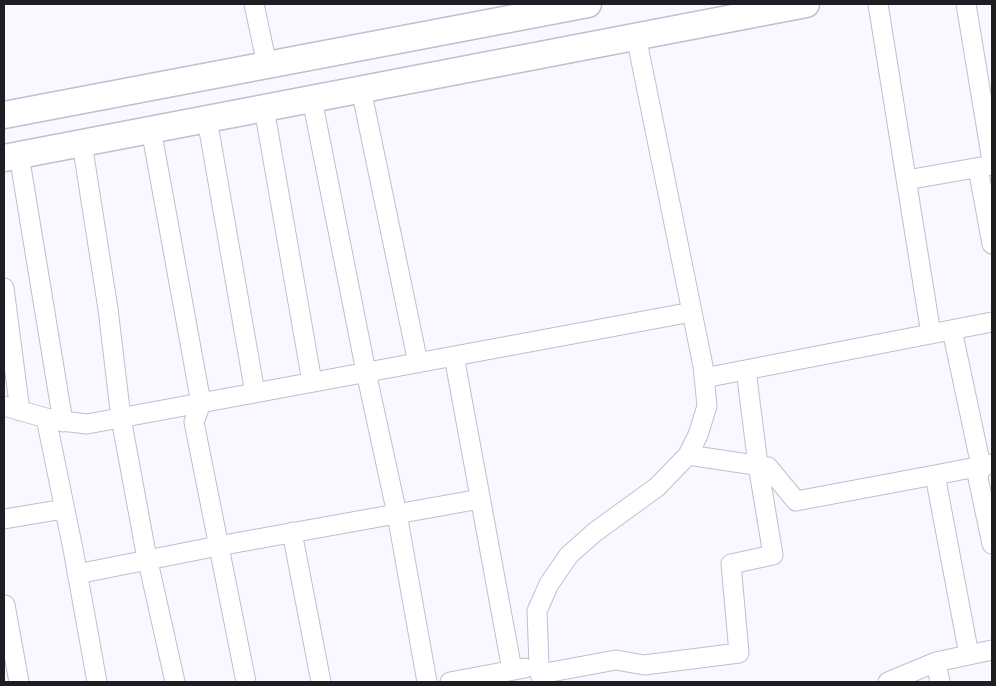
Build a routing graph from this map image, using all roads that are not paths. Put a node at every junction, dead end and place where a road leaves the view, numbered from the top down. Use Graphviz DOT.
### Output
graph roads {
  1 [pos="254,4"];
  2 [pos="588,4"];
  3 [pos="806,4"];
  4 [pos="878,4"];
  5 [pos="966,4"];
  6 [pos="636,36"];
  7 [pos="267,65"];
  8 [pos="361,89"];
  9 [pos="312,99"];
  10 [pos="264,108"];
  11 [pos="4,115"];
  12 [pos="207,119"];
  13 [pos="151,129"];
  14 [pos="82,143"];
  15 [pos="11,156"];
  16 [pos="987,164"];
  17 [pos="907,180"];
  18 [pos="992,244"];
  19 [pos="4,288"];
  20 [pos="692,312"];
  21 [pos="992,322"];
  22 [pos="952,330"];
  23 [pos="931,334"];
  24 [pos="454,356"];
  25 [pos="418,363"];
  26 [pos="746,370"];
  27 [pos="366,372"];
  28 [pos="704,378"];
  29 [pos="312,382"];
  30 [pos="255,393"];
  31 [pos="201,403"];
  32 [pos="12,408"];
  33 [pos="121,418"];
  34 [pos="54,420"];
  35 [pos="688,454"];
  36 [pos="758,465"];
  37 [pos="987,465"];
  38 [pos="935,474"];
  39 [pos="480,499"];
  40 [pos="64,509"];
  41 [pos="397,514"];
  42 [pos="4,519"];
  43 [pos="292,532"];
  44 [pos="992,544"];
  45 [pos="218,546"];
  46 [pos="148,560"];
  47 [pos="77,574"];
  48 [pos="4,605"];
  49 [pos="992,650"];
  50 [pos="969,655"];
  51 [pos="936,662"];
  52 [pos="512,670"];
  53 [pos="540,674"];
  54 [pos="19,682"];
  55 [pos="97,682"];
  56 [pos="176,682"];
  57 [pos="246,682"];
  58 [pos="321,682"];
  59 [pos="427,682"];
  60 [pos="450,682"];
  61 [pos="888,682"];
  62 [pos="940,682"];
  1 -- 7 [label="street"];
  2 -- 7 [label="main road"];
  3 -- 6 [label="main road"];
  4 -- 17 [label="street"];
  5 -- 16 [label="street"];
  6 -- 8 [label="main road"];
  6 -- 20 [label="street"];
  7 -- 11 [label="main road"];
  8 -- 9 [label="main road"];
  8 -- 25 [label="street"];
  9 -- 10 [label="main road"];
  9 -- 27 [label="street"];
  10 -- 12 [label="main road"];
  10 -- 29 [label="street"];
  12 -- 13 [label="main road"];
  12 -- 30 [label="street"];
  13 -- 14 [label="main road"];
  13 -- 31 [label="street"];
  14 -- 15 [label="main road"];
  14 -- 33 [label="street"];
  15 -- 34 [label="street"];
  16 -- 17 [label="street"];
  16 -- 18 [label="street"];
  17 -- 23 [label="street"];
  19 -- 32 [label="street"];
  20 -- 24 [label="street"];
  20 -- 28 [label="street"];
  21 -- 22 [label="street"];
  22 -- 23 [label="street"];
  22 -- 37 [label="street"];
  23 -- 26 [label="street"];
  24 -- 25 [label="street"];
  24 -- 39 [label="street"];
  25 -- 27 [label="street"];
  26 -- 28 [label="street"];
  26 -- 36 [label="street"];
  27 -- 29 [label="street"];
  27 -- 41 [label="street"];
  28 -- 35 [label="street"];
  29 -- 30 [label="street"];
  30 -- 31 [label="street"];
  31 -- 33 [label="street"];
  31 -- 45 [label="street"];
  32 -- 34 [label="street"];
  33 -- 34 [label="street"];
  33 -- 46 [label="street"];
  34 -- 40 [label="street"];
  35 -- 36 [label="street"];
  35 -- 53 [label="street"];
  36 -- 38 [label="street"];
  36 -- 53 [label="street"];
  37 -- 38 [label="street"];
  37 -- 44 [label="street"];
  38 -- 50 [label="street"];
  39 -- 41 [label="street"];
  39 -- 52 [label="street"];
  40 -- 42 [label="street"];
  40 -- 47 [label="street"];
  41 -- 43 [label="street"];
  41 -- 59 [label="street"];
  43 -- 45 [label="street"];
  43 -- 58 [label="street"];
  45 -- 46 [label="street"];
  45 -- 57 [label="street"];
  46 -- 47 [label="street"];
  46 -- 56 [label="street"];
  47 -- 55 [label="street"];
  48 -- 54 [label="street"];
  49 -- 50 [label="street"];
  50 -- 51 [label="street"];
  51 -- 61 [label="street"];
  51 -- 62 [label="street"];
  52 -- 53 [label="street"];
  52 -- 60 [label="street"];
}
